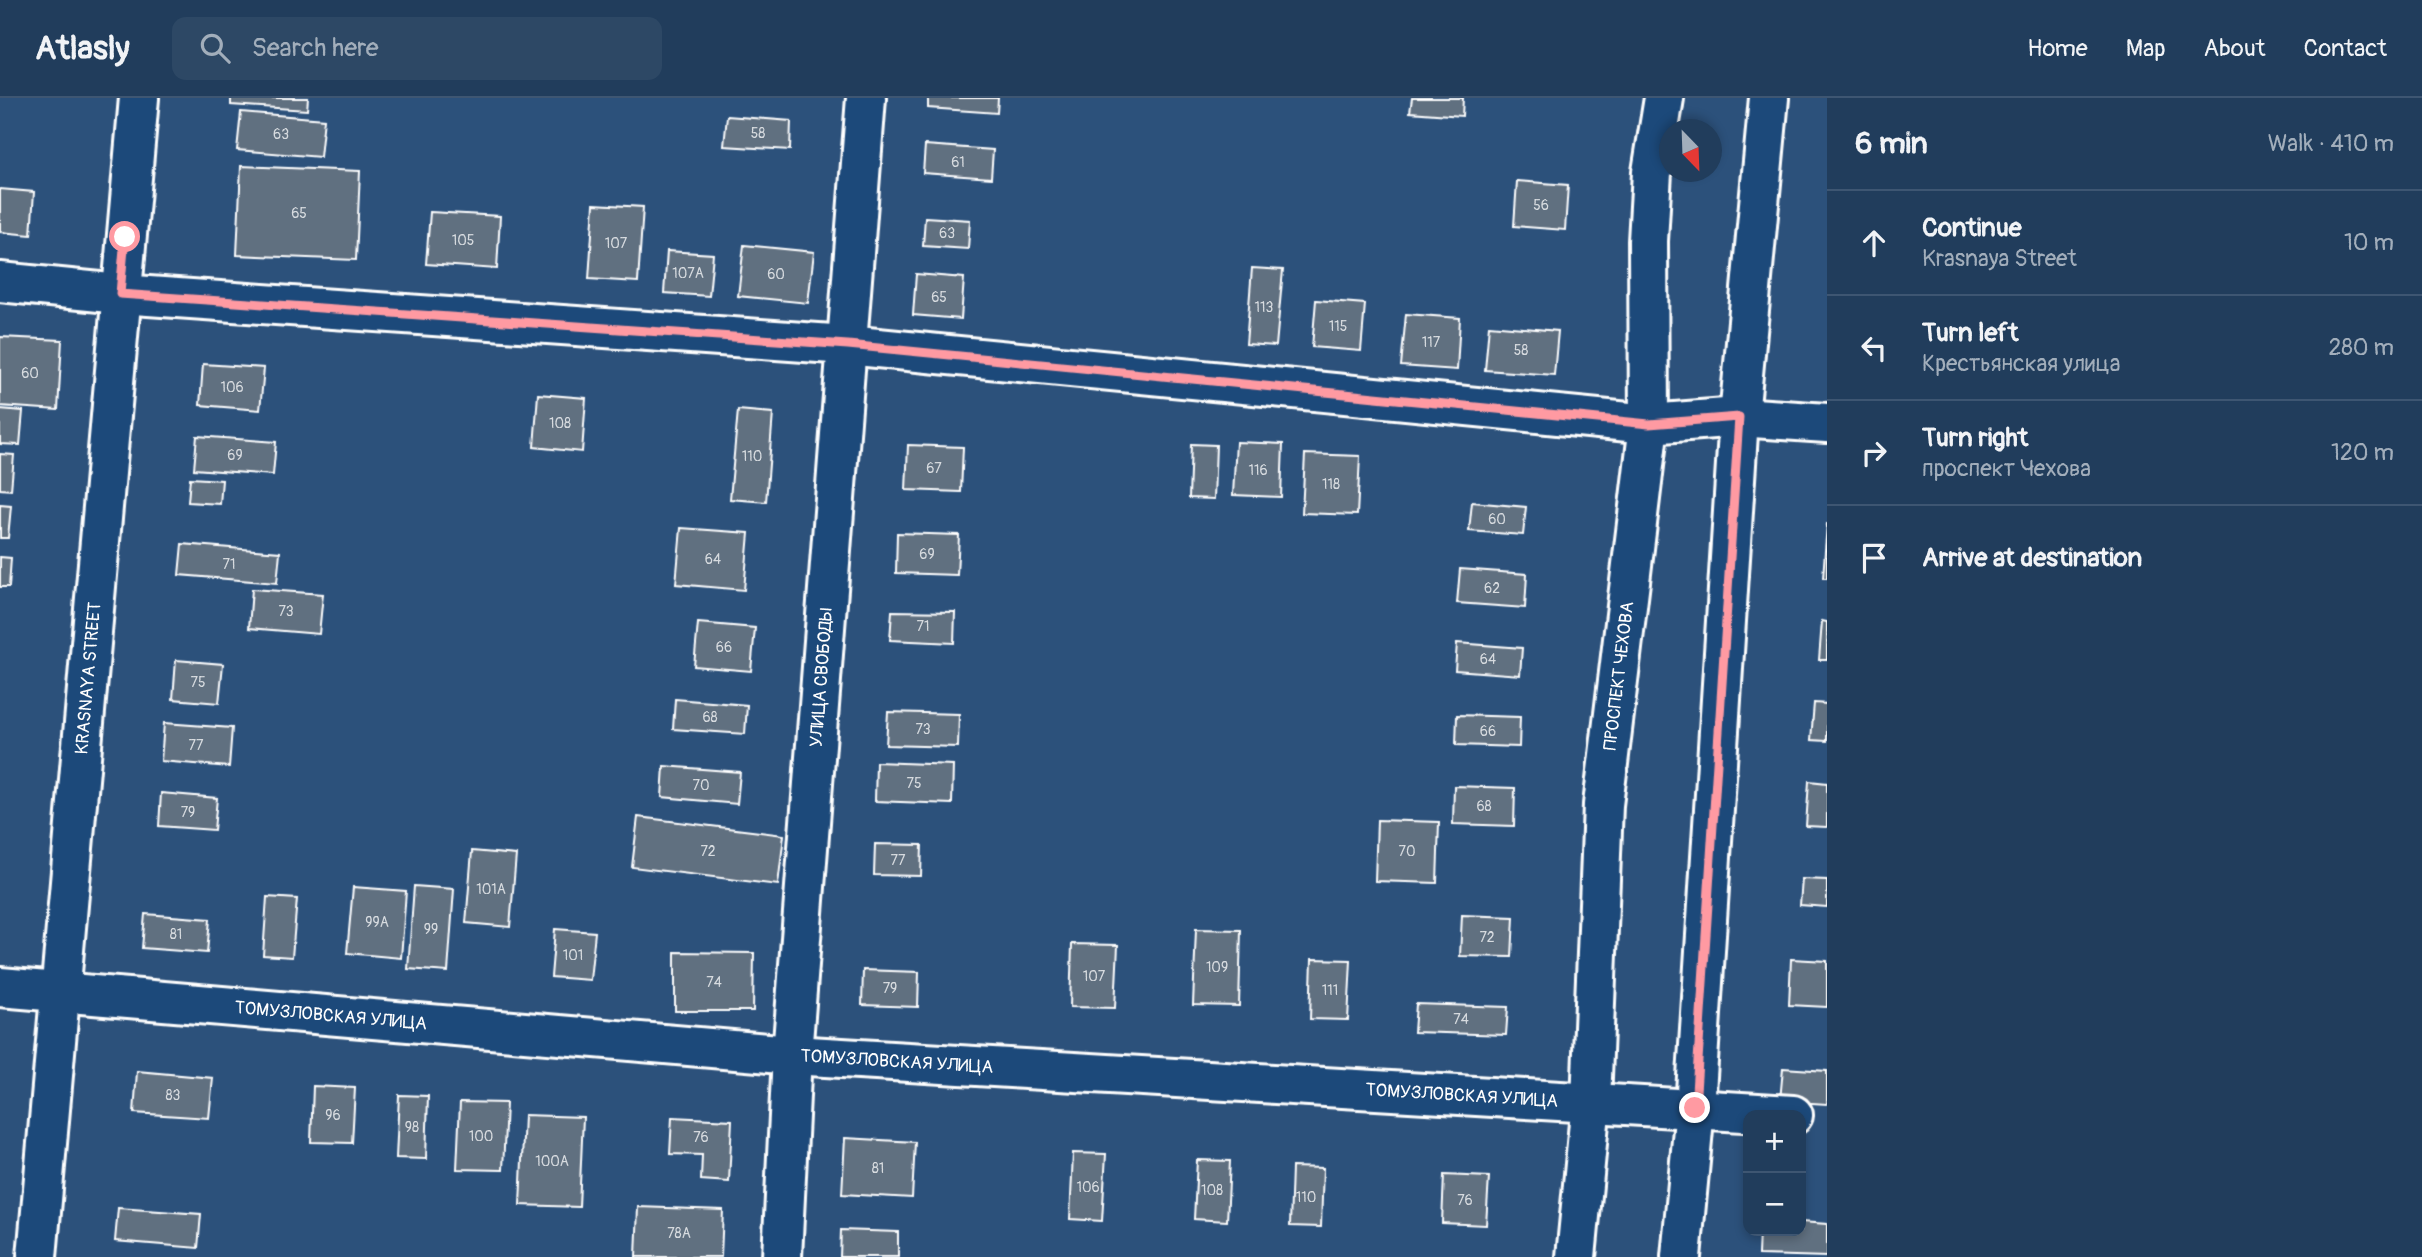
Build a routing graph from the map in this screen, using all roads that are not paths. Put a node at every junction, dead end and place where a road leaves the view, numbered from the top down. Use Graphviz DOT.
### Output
graph roads {
  1 [pos="139,98"];
  2 [pos="866,98"];
  3 [pos="1664,98"];
  4 [pos="1769,98"];
  5 [pos="0,282"];
  6 [pos="120,294"];
  7 [pos="848,345"];
  8 [pos="1739,417"];
  9 [pos="1827,423"];
  10 [pos="1649,424"];
  11 [pos="0,987"];
  12 [pos="63,990"];
  13 [pos="792,1055"];
  14 [pos="1591,1101"];
  15 [pos="1695,1108"];
  16 [pos="1743,1111"];
  17 [pos="1806,1116"];
  18 [pos="1827,1118"];
  19 [pos="37,1257"];
  20 [pos="782,1257"];
  21 [pos="1576,1257"];
  22 [pos="1681,1257"];
  1 -- 6 [label="street, KRASNAYA STREET"];
  2 -- 7 [label="street, УЛИЦА СВОБОДЫ"];
  3 -- 10 [label="street, ПРОСПЕКТ ЧЕХОВА"];
  4 -- 8 [label="street"];
  5 -- 6 [label="street"];
  6 -- 7 [label="street"];
  6 -- 12 [label="street, KRASNAYA STREET"];
  7 -- 10 [label="street"];
  7 -- 13 [label="street, УЛИЦА СВОБОДЫ"];
  8 -- 9 [label="street"];
  8 -- 10 [label="street"];
  8 -- 15 [label="street"];
  10 -- 14 [label="street, ПРОСПЕКТ ЧЕХОВА"];
  11 -- 12 [label="street, ТОМУЗЛОВСКАЯ УЛИЦА"];
  12 -- 13 [label="street, ТОМУЗЛОВСКАЯ УЛИЦА"];
  12 -- 19 [label="street, KRASNAYA STREET"];
  13 -- 14 [label="street, ТОМУЗЛОВСКАЯ УЛИЦА"];
  13 -- 20 [label="street, УЛИЦА СВОБОДЫ"];
  14 -- 15 [label="street, ТОМУЗЛОВСКАЯ УЛИЦА"];
  14 -- 21 [label="street, ПРОСПЕКТ ЧЕХОВА"];
  15 -- 16 [label="street, ТОМУЗЛОВСКАЯ УЛИЦА"];
  15 -- 22 [label="street"];
  17 -- 18 [label="street"];
}
